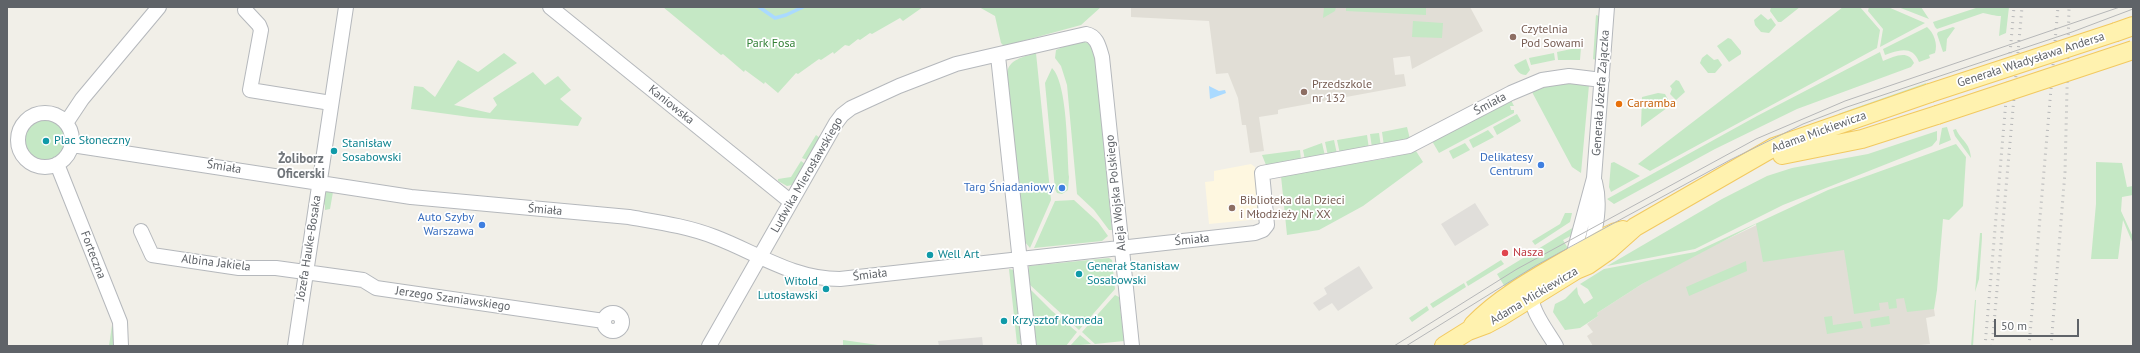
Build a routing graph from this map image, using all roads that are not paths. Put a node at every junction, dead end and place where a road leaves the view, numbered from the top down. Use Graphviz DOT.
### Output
graph roads {
  1 [pos="160,7"];
  2 [pos="346,7"];
  3 [pos="550,7"];
  4 [pos="1607,7"];
  5 [pos="245,10"];
  6 [pos="2133,26"];
  7 [pos="1096,40"];
  8 [pos="2133,50"];
  9 [pos="998,56"];
  10 [pos="1602,80"];
  11 [pos="1930,93"];
  12 [pos="331,103"];
  13 [pos="1937,115"];
  14 [pos="66,123"];
  15 [pos="72,145"];
  16 [pos="57,164"];
  17 [pos="1594,178"];
  18 [pos="1714,182"];
  19 [pos="319,183"];
  20 [pos="791,202"];
  21 [pos="1635,226"];
  22 [pos="141,231"];
  23 [pos="1591,246"];
  24 [pos="1121,248"];
  25 [pos="759,258"];
  26 [pos="1020,258"];
  27 [pos="1575,263"];
  28 [pos="306,271"];
  29 [pos="1531,290"];
  30 [pos="604,321"];
  31 [pos="121,346"];
  32 [pos="295,346"];
  33 [pos="709,346"];
  34 [pos="1029,346"];
  35 [pos="1132,346"];
  36 [pos="1444,346"];
  37 [pos="1556,346"];
  1 -- 14 [label="street"];
  2 -- 12 [label="street, Józefa Hauke-Bosaka"];
  3 -- 20 [label="street, Kaniowska"];
  4 -- 10 [label="street, Generała Józefa Zajączka"];
  5 -- 12 [label="street"];
  6 -- 11 [label="main road, Generała Władysława Andersa, bridge"];
  7 -- 9 [label="street, Ludwika Mierosławskiego"];
  7 -- 24 [label="street, Aleja Wojska Polskiego"];
  8 -- 13 [label="main road, Generała Władysława Andersa, bridge"];
  9 -- 20 [label="street, Ludwika Mierosławskiego"];
  9 -- 26 [label="street"];
  10 -- 17 [label="street, Generała Józefa Zajączka"];
  10 -- 24 [label="street, Śmiała"];
  11 -- 18 [label="main road, Adama Mickiewicza"];
  12 -- 19 [label="street, Józefa Hauke-Bosaka"];
  13 -- 18 [label="main road, Adama Mickiewicza"];
  14 -- 15 [label="street"];
  14 -- 16 [label="street"];
  15 -- 16 [label="street"];
  15 -- 19 [label="street, Śmiała"];
  16 -- 31 [label="street, Forteczna"];
  17 -- 23 [label="street, Generała Józefa Zajączka"];
  17 -- 27 [label="street, Generała Józefa Zajączka"];
  18 -- 21 [label="main road, Adama Mickiewicza"];
  19 -- 25 [label="street, Śmiała"];
  19 -- 28 [label="street, Józefa Hauke-Bosaka"];
  20 -- 25 [label="street, Ludwika Mierosławskiego"];
  21 -- 23 [label="main road, Adama Mickiewicza"];
  21 -- 27 [label="main road, Adama Mickiewicza"];
  22 -- 28 [label="street, Albina Jakiela"];
  23 -- 27 [label="main road, Adama Mickiewicza"];
  24 -- 26 [label="street, Śmiała"];
  24 -- 35 [label="street, Aleja Wojska Polskiego"];
  25 -- 26 [label="street, Śmiała"];
  25 -- 33 [label="street, Ludwika Mierosławskiego"];
  26 -- 34 [label="street"];
  27 -- 29 [label="main road, Adama Mickiewicza"];
  28 -- 30 [label="street, Jerzego Szaniawskiego"];
  28 -- 32 [label="street, Józefa Hauke-Bosaka"];
  29 -- 36 [label="main road, Adama Mickiewicza"];
  29 -- 37 [label="street"];
}
